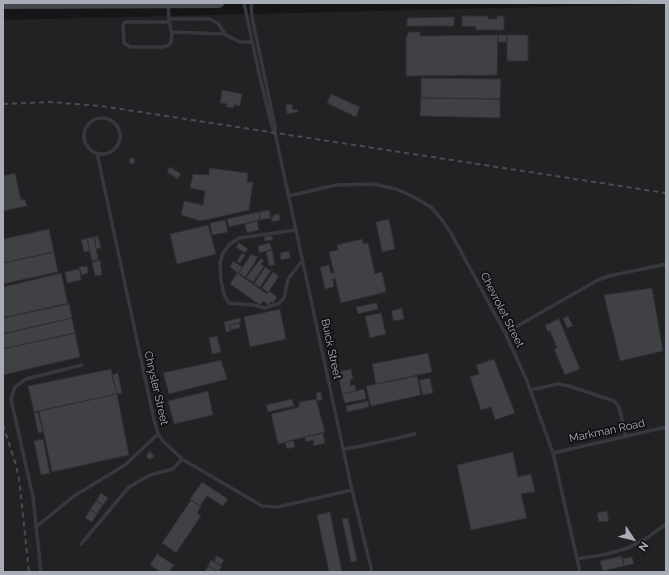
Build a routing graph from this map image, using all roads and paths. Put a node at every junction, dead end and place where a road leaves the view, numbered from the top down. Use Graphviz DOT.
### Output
graph roads {
  1 [pos="219,3"];
  2 [pos="244,3"];
  3 [pos="251,3"];
  4 [pos="3,4"];
  5 [pos="168,4"];
  6 [pos="169,20"];
  7 [pos="172,32"];
  8 [pos="225,34"];
  9 [pos="252,42"];
  10 [pos="274,130"];
  11 [pos="97,153"];
  12 [pos="288,196"];
  13 [pos="296,230"];
  14 [pos="302,261"];
  15 [pos="666,264"];
  16 [pos="505,333"];
  17 [pos="82,365"];
  18 [pos="530,390"];
  19 [pos="666,428"];
  20 [pos="158,434"];
  21 [pos="415,434"];
  22 [pos="626,436"];
  23 [pos="344,449"];
  24 [pos="552,453"];
  25 [pos="182,459"];
  26 [pos="352,490"];
  27 [pos="666,524"];
  28 [pos="36,527"];
  29 [pos="81,544"];
  30 [pos="577,560"];
  31 [pos="40,572"];
  32 [pos="372,572"];
  33 [pos="580,572"];
  1 -- 5 [label="main road"];
  2 -- 9 [label="lane, Buick Street"];
  3 -- 10 [label="lane, Buick Street"];
  4 -- 5 [label="main road"];
  5 -- 6 [label="lane"];
  6 -- 7 [label="lane"];
  6 -- 7 [label="lane"];
  6 -- 8 [label="lane"];
  7 -- 8 [label="lane"];
  8 -- 9 [label="lane"];
  9 -- 10 [label="lane, Buick Street"];
  10 -- 12 [label="lane, Buick Street"];
  11 -- 11 [label="lane"];
  11 -- 20 [label="lane, Chrysler Street"];
  12 -- 13 [label="lane, Buick Street"];
  12 -- 16 [label="lane, Chevrolet Street"];
  13 -- 14 [label="lane, Buick Street"];
  13 -- 14 [label="lane"];
  14 -- 23 [label="lane, Buick Street"];
  15 -- 16 [label="lane"];
  16 -- 18 [label="lane, Chevrolet Street"];
  17 -- 28 [label="lane"];
  18 -- 22 [label="lane"];
  18 -- 24 [label="lane, Chevrolet Street"];
  19 -- 22 [label="lane, Markman Road"];
  20 -- 25 [label="lane, Chrysler Street"];
  20 -- 28 [label="lane"];
  21 -- 23 [label="lane"];
  22 -- 24 [label="lane, Markman Road"];
  23 -- 26 [label="lane, Buick Street"];
  24 -- 30 [label="lane, Chevrolet Street"];
  25 -- 26 [label="lane, Chrysler Street"];
  25 -- 29 [label="lane"];
  26 -- 32 [label="lane, Buick Street"];
  27 -- 30 [label="lane"];
  28 -- 31 [label="lane"];
  30 -- 33 [label="lane, Chevrolet Street"];
}
